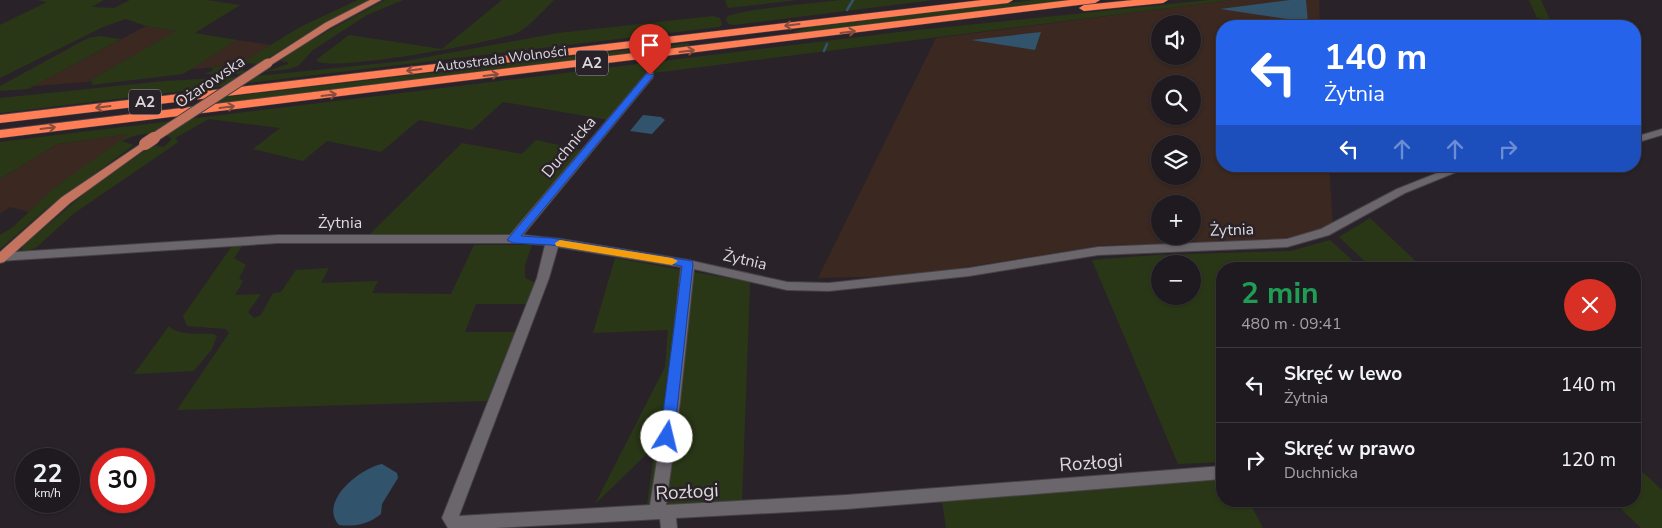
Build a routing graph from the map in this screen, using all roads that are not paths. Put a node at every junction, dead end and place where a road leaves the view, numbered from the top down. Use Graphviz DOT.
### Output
graph roads {
  1 [pos="377,0"];
  2 [pos="980,0"];
  3 [pos="1008,0"];
  4 [pos="1095,0"];
  5 [pos="1163,0"];
  6 [pos="944,6"];
  7 [pos="903,25"];
  8 [pos="650,75"];
  9 [pos="0,119"];
  10 [pos="1662,132"];
  11 [pos="0,134"];
  12 [pos="1641,138"];
  13 [pos="1450,172"];
  14 [pos="513,240"];
  15 [pos="551,242"];
  16 [pos="1,258"];
  17 [pos="688,264"];
  18 [pos="1216,473"];
  19 [pos="664,518"];
  1 -- 16 [label="main road, Ożarowska, bridge"];
  2 -- 6 [label="highway"];
  3 -- 6 [label="highway, Autostrada Wolności / A2"];
  4 -- 7 [label="highway, Autostrada Wolności / A2"];
  5 -- 7 [label="highway"];
  6 -- 9 [label="highway, Autostrada Wolności / A2, one-way"];
  11 -- 7 [label="highway, Autostrada Wolności / A2, one-way"];
  8 -- 14 [label="street, Duchnicka"];
  10 -- 12 [label="street"];
  13 -- 17 [label="street, Żytnia"];
  14 -- 15 [label="street, Żytnia"];
  14 -- 16 [label="street, Żytnia"];
  15 -- 17 [label="street, Żytnia"];
  15 -- 19 [label="street, Rozłogi"];
  17 -- 19 [label="street"];
  18 -- 19 [label="street, Rozłogi"];
}
